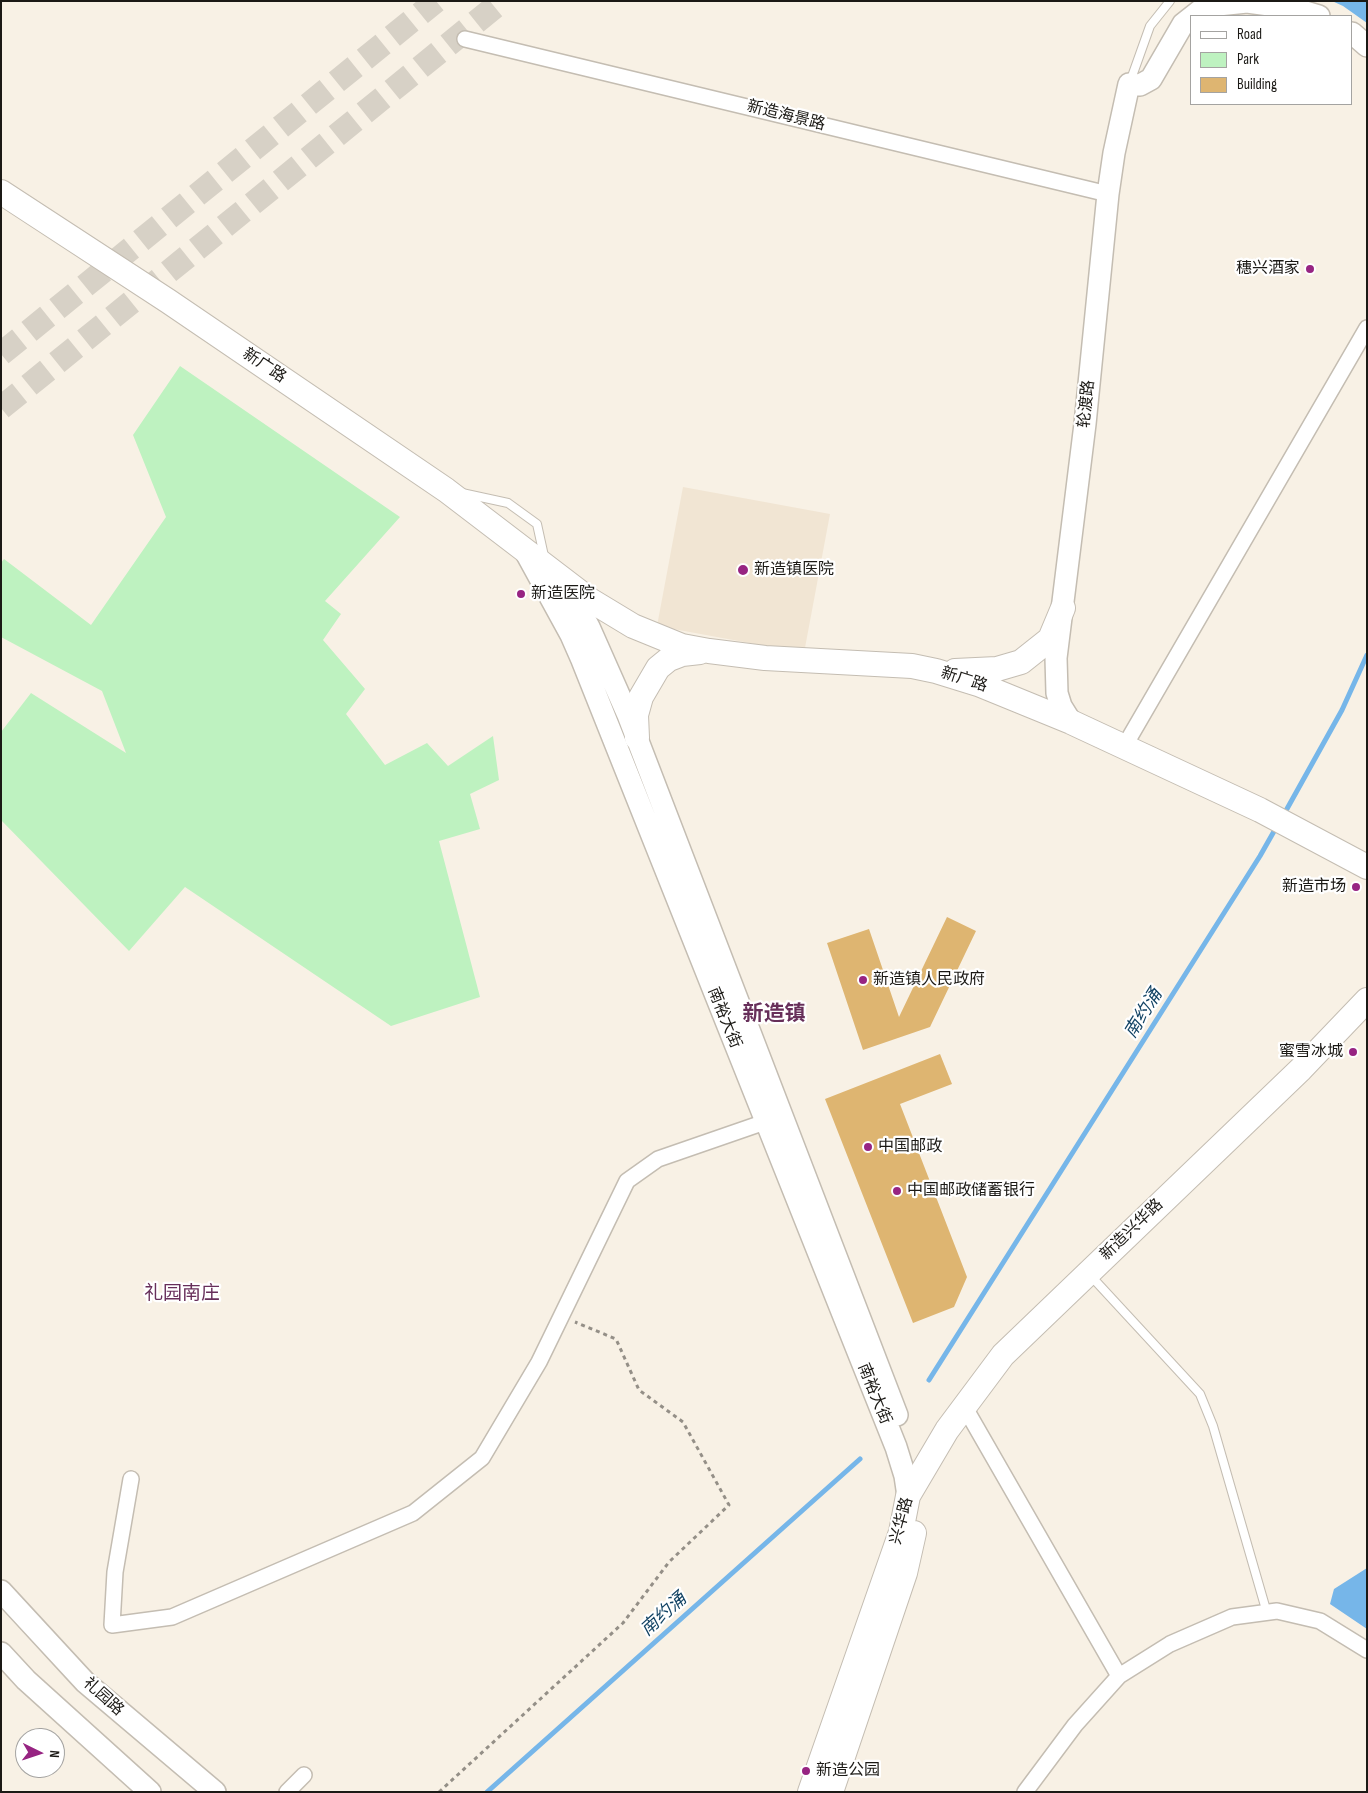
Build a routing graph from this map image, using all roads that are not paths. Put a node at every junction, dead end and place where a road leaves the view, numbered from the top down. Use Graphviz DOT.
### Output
graph roads {
  1 [pos="1170,1"];
  2 [pos="1195,15"];
  3 [pos="1316,15"];
  4 [pos="1190,19"];
  5 [pos="1353,33"];
  6 [pos="465,39"];
  7 [pos="1367,46"];
  8 [pos="1129,84"];
  9 [pos="1,192"];
  10 [pos="1108,194"];
  11 [pos="1367,328"];
  12 [pos="446,490"];
  13 [pos="523,547"];
  14 [pos="546,566"];
  15 [pos="1063,608"];
  16 [pos="709,651"];
  17 [pos="936,671"];
  18 [pos="1071,722"];
  19 [pos="637,738"];
  20 [pos="1124,747"];
  21 [pos="1367,867"];
  22 [pos="1367,1000"];
  23 [pos="765,1122"];
  24 [pos="1088,1273"];
  25 [pos="964,1406"];
  26 [pos="131,1479"];
  27 [pos="912,1486"];
  28 [pos="1,1590"];
  29 [pos="1267,1613"];
  30 [pos="1367,1650"];
  31 [pos="1,1653"];
  32 [pos="1119,1676"];
  33 [pos="304,1775"];
  34 [pos="150,1792"];
  35 [pos="215,1792"];
  36 [pos="287,1792"];
  37 [pos="810,1792"];
  38 [pos="831,1792"];
  39 [pos="1024,1792"];
  1 -- 8 [label="lane"];
  2 -- 3 [label="main road"];
  4 -- 8 [label="main road"];
  5 -- 7 [label="main road"];
  6 -- 10 [label="street, 新造海景路"];
  8 -- 10 [label="main road, 轮渡路"];
  9 -- 12 [label="main road, 新广路"];
  10 -- 15 [label="main road, 轮渡路"];
  11 -- 20 [label="street"];
  12 -- 13 [label="main road, 新广路"];
  12 -- 14 [label="lane"];
  13 -- 14 [label="main road, 新广路"];
  13 -- 23 [label="main road, 南裕大街"];
  14 -- 16 [label="main road, 新广路"];
  14 -- 19 [label="main road, 南裕大街"];
  15 -- 17 [label="main road"];
  15 -- 18 [label="main road, 轮渡路"];
  16 -- 17 [label="main road, 新广路"];
  16 -- 19 [label="main road"];
  17 -- 18 [label="main road, 新广路"];
  18 -- 20 [label="main road, 新广路"];
  19 -- 27 [label="main road, 南裕大街"];
  20 -- 21 [label="main road, 新广路"];
  22 -- 24 [label="main road, 新造兴华路"];
  23 -- 26 [label="street"];
  23 -- 27 [label="main road, 南裕大街"];
  24 -- 25 [label="main road, 新造兴华路"];
  24 -- 29 [label="lane"];
  25 -- 27 [label="main road, 新造兴华路"];
  25 -- 32 [label="street"];
  27 -- 37 [label="main road, 兴华路"];
  27 -- 38 [label="main road, 兴华路"];
  28 -- 35 [label="main road, 礼园路"];
  29 -- 30 [label="street"];
  29 -- 32 [label="street"];
  31 -- 34 [label="main road"];
  32 -- 39 [label="street"];
  33 -- 36 [label="street"];
}
